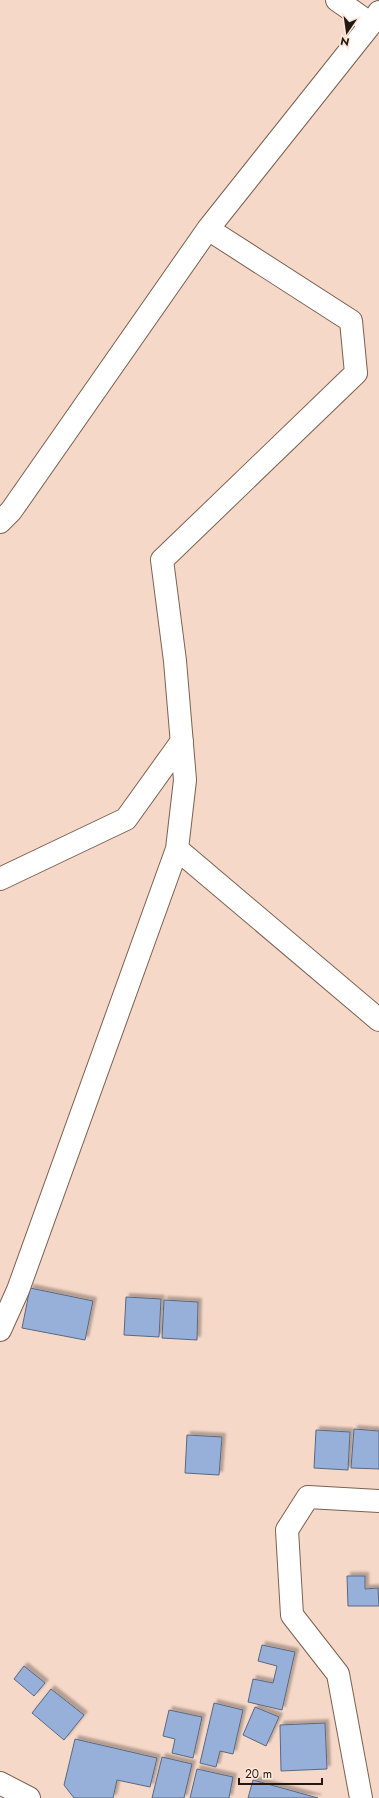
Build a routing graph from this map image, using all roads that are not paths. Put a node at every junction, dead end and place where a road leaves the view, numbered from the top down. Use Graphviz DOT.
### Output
graph roads {
  1 [pos="337,0"];
  2 [pos="375,18"];
  3 [pos="208,229"];
  4 [pos="0,522"];
  5 [pos="182,741"];
  6 [pos="177,849"];
  7 [pos="0,879"];
  8 [pos="379,1020"];
  9 [pos="0,1330"];
  10 [pos="379,1501"];
  11 [pos="0,1783"];
  12 [pos="29,1798"];
  13 [pos="361,1798"];
  1 -- 2 [label="street"];
  2 -- 3 [label="street"];
  3 -- 4 [label="street"];
  3 -- 5 [label="street"];
  5 -- 6 [label="street"];
  5 -- 7 [label="street"];
  6 -- 8 [label="street"];
  6 -- 9 [label="street"];
  10 -- 13 [label="street"];
  11 -- 12 [label="street"];
}
